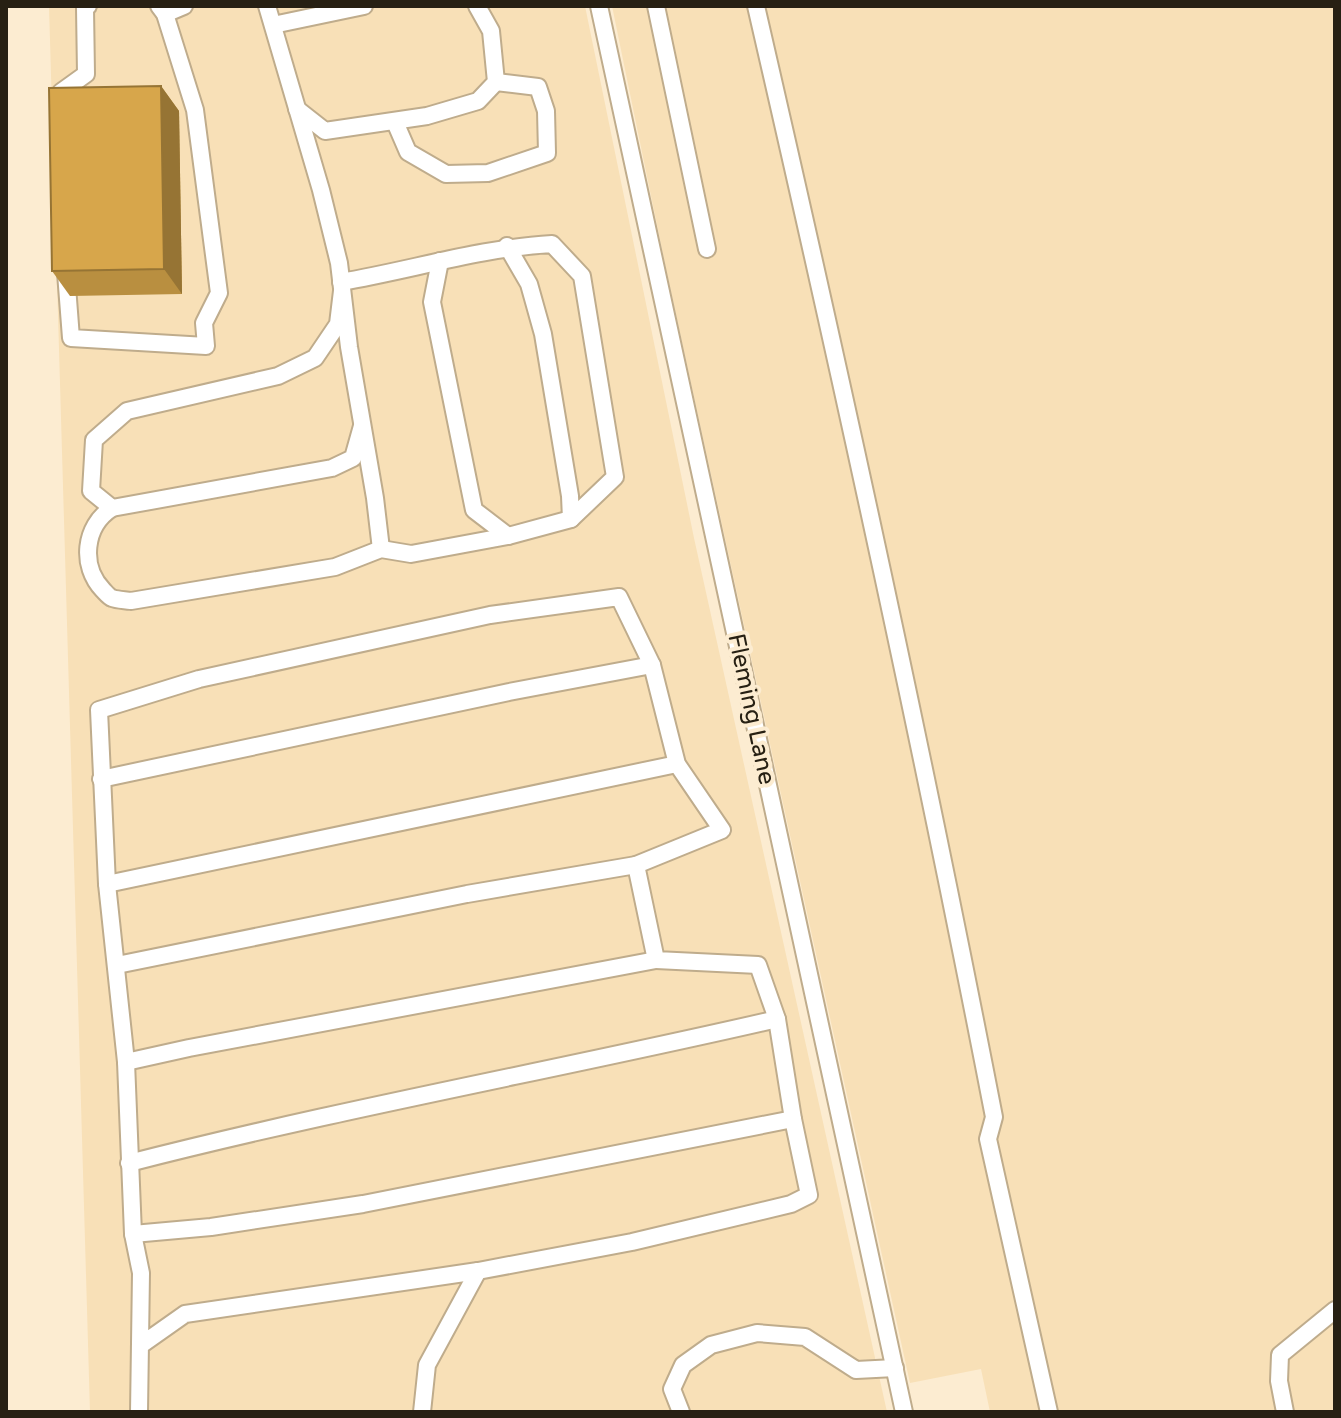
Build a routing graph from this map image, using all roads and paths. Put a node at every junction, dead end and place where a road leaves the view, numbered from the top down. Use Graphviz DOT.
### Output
graph roads {
  1 [pos="88,6"];
  2 [pos="184,6"];
  3 [pos="267,6"];
  4 [pos="364,6"];
  5 [pos="477,6"];
  6 [pos="599,6"];
  7 [pos="656,6"];
  8 [pos="756,6"];
  9 [pos="162,10"];
  10 [pos="273,25"];
  11 [pos="496,82"];
  12 [pos="297,109"];
  13 [pos="61,122"];
  14 [pos="395,122"];
  15 [pos="507,246"];
  16 [pos="707,249"];
  17 [pos="65,257"];
  18 [pos="440,261"];
  19 [pos="342,286"];
  20 [pos="362,426"];
  21 [pos="112,508"];
  22 [pos="474,510"];
  23 [pos="571,519"];
  24 [pos="508,536"];
  25 [pos="461,545"];
  26 [pos="381,549"];
  27 [pos="652,665"];
  28 [pos="677,764"];
  29 [pos="101,779"];
  30 [pos="636,865"];
  31 [pos="107,884"];
  32 [pos="656,960"];
  33 [pos="117,965"];
  34 [pos="777,1019"];
  35 [pos="126,1062"];
  36 [pos="793,1119"];
  37 [pos="129,1163"];
  38 [pos="133,1234"];
  39 [pos="478,1271"];
  40 [pos="1335,1310"];
  41 [pos="141,1345"];
  42 [pos="895,1368"];
  43 [pos="139,1412"];
  44 [pos="422,1412"];
  45 [pos="681,1412"];
  46 [pos="904,1412"];
  47 [pos="1049,1412"];
  48 [pos="1285,1412"];
  1 -- 13 [label="lane"];
  2 -- 9 [label="lane"];
  3 -- 10 [label="lane"];
  4 -- 10 [label="lane"];
  5 -- 11 [label="lane"];
  6 -- 42 [label="lane, Fleming Lane"];
  7 -- 16 [label="lane"];
  8 -- 47 [label="lane"];
  9 -- 17 [label="lane"];
  10 -- 12 [label="lane"];
  11 -- 14 [label="lane"];
  11 -- 14 [label="lane"];
  12 -- 14 [label="lane"];
  12 -- 19 [label="lane"];
  15 -- 18 [label="lane"];
  15 -- 23 [label="lane"];
  15 -- 23 [label="lane"];
  18 -- 19 [label="lane"];
  18 -- 22 [label="lane"];
  19 -- 20 [label="lane"];
  19 -- 21 [label="lane"];
  20 -- 21 [label="lane"];
  20 -- 26 [label="lane"];
  21 -- 26 [label="lane"];
  22 -- 24 [label="lane"];
  22 -- 25 [label="lane"];
  23 -- 24 [label="lane"];
  24 -- 25 [label="lane"];
  25 -- 26 [label="lane"];
  27 -- 28 [label="lane"];
  27 -- 29 [label="lane"];
  27 -- 29 [label="lane"];
  28 -- 30 [label="lane"];
  28 -- 31 [label="lane"];
  29 -- 31 [label="lane"];
  30 -- 32 [label="lane"];
  30 -- 33 [label="lane"];
  31 -- 33 [label="lane"];
  32 -- 34 [label="lane"];
  32 -- 35 [label="lane"];
  33 -- 35 [label="lane"];
  34 -- 36 [label="lane"];
  34 -- 37 [label="lane"];
  35 -- 37 [label="lane"];
  36 -- 38 [label="lane"];
  36 -- 39 [label="lane"];
  37 -- 38 [label="lane"];
  38 -- 41 [label="lane"];
  39 -- 41 [label="lane"];
  39 -- 44 [label="lane"];
  40 -- 48 [label="lane"];
  41 -- 43 [label="lane"];
  42 -- 45 [label="lane"];
  42 -- 46 [label="lane, Fleming Lane"];
}
